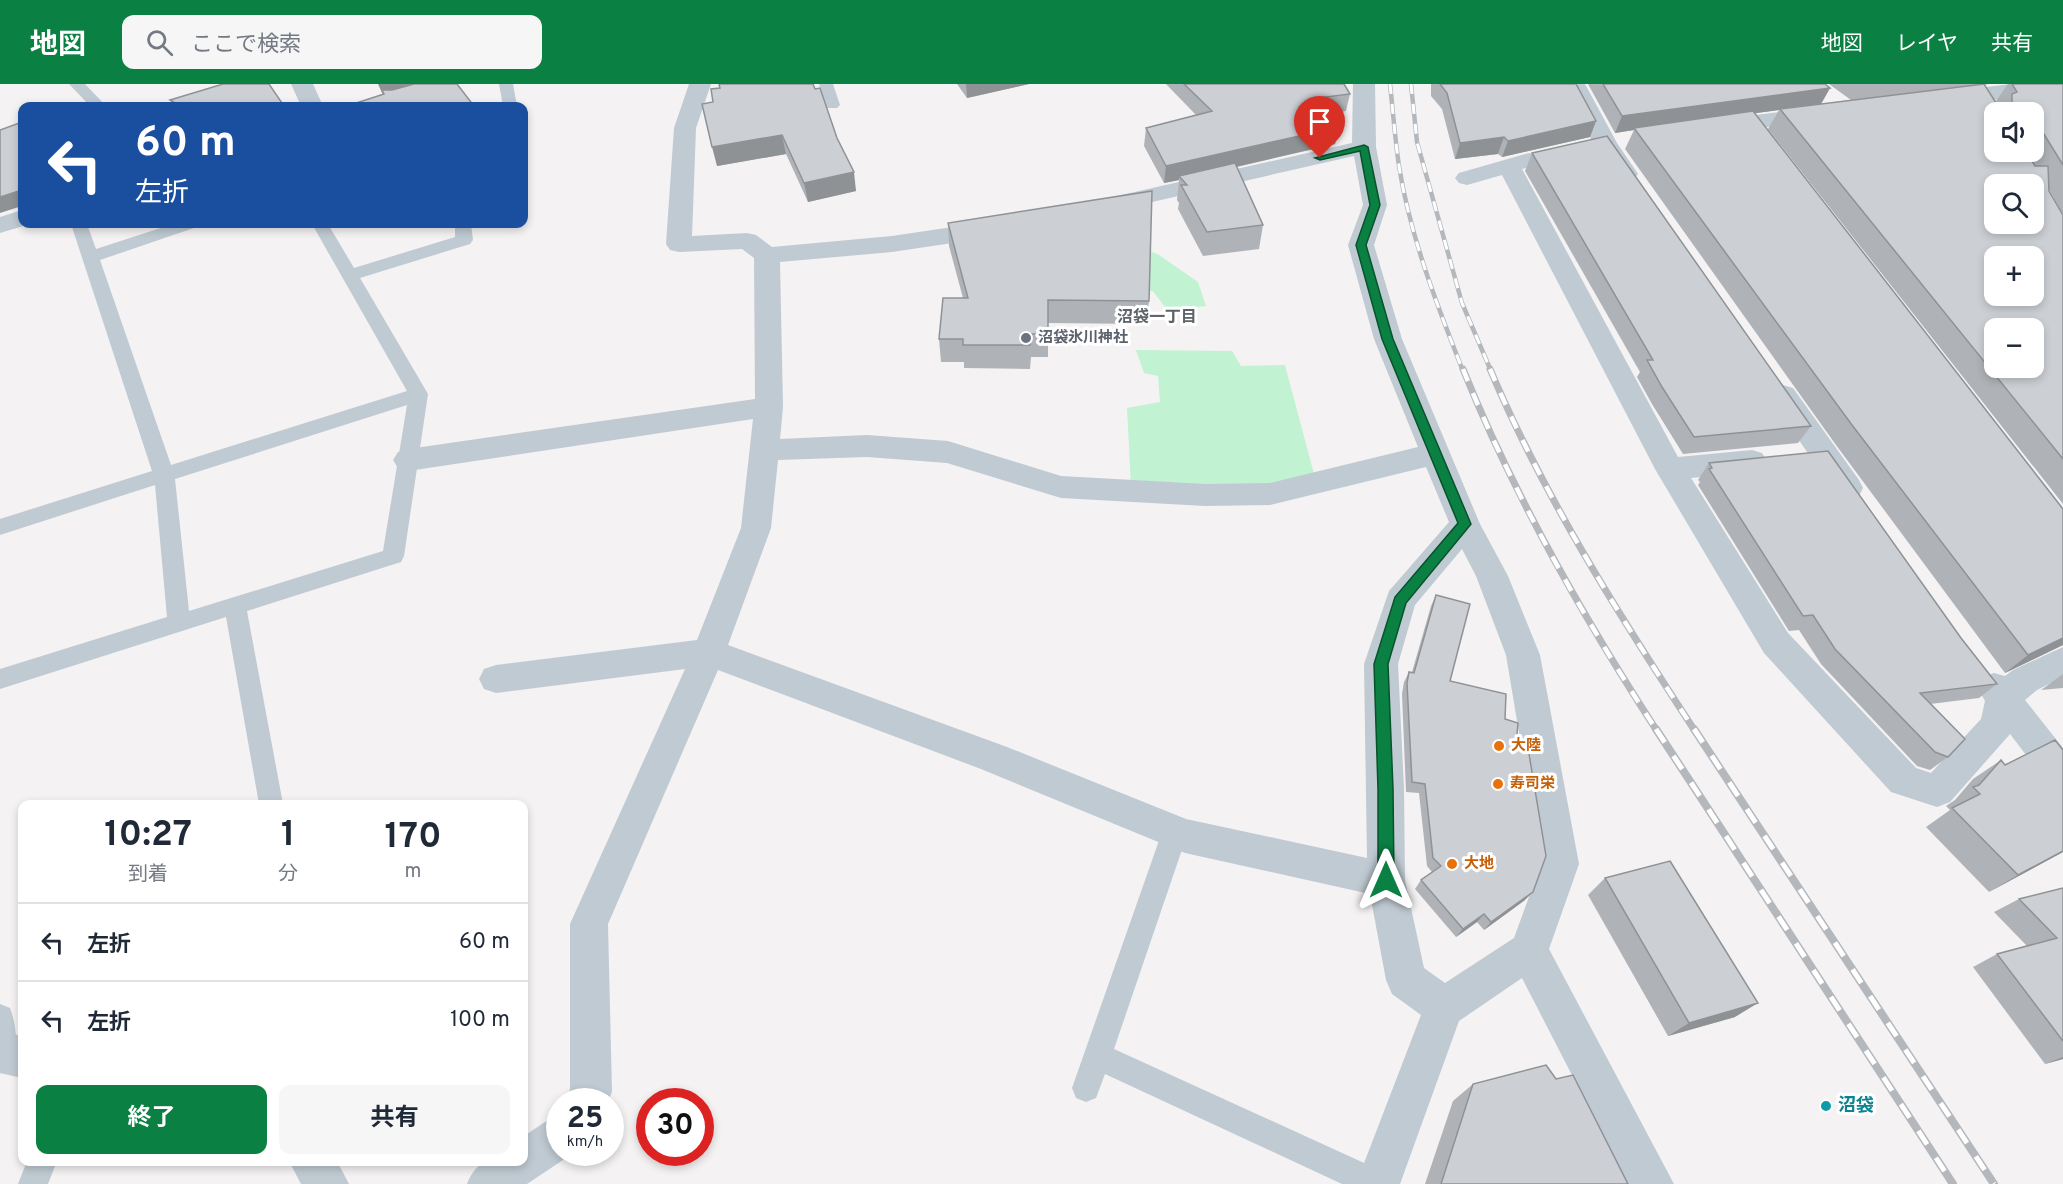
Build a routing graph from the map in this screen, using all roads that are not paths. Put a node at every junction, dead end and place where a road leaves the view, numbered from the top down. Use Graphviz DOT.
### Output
graph roads {
  1 [pos="76,84"];
  2 [pos="302,84"];
  3 [pos="506,84"];
  4 [pos="700,84"];
  5 [pos="826,84"];
  6 [pos="1364,84"];
  7 [pos="1574,84"];
  8 [pos="2063,84"];
  9 [pos="94,102"];
  10 [pos="310,102"];
  11 [pos="509,102"];
  12 [pos="1923,102"];
  13 [pos="1832,103"];
  14 [pos="832,105"];
  15 [pos="1694,130"];
  16 [pos="1364,147"];
  17 [pos="1551,155"];
  18 [pos="1508,165"];
  19 [pos="1467,178"];
  20 [pos="1644,200"];
  21 [pos="1090,210"];
  22 [pos="18,219"];
  23 [pos="1021,224"];
  24 [pos="0,225"];
  25 [pos="80,228"];
  26 [pos="176,228"];
  27 [pos="322,228"];
  28 [pos="463,228"];
  29 [pos="767,255"];
  30 [pos="90,257"];
  31 [pos="350,275"];
  32 [pos="1769,376"];
  33 [pos="418,394"];
  34 [pos="769,407"];
  35 [pos="764,450"];
  36 [pos="1436,454"];
  37 [pos="1824,454"];
  38 [pos="408,460"];
  39 [pos="1670,469"];
  40 [pos="164,476"];
  41 [pos="1864,511"];
  42 [pos="1465,524"];
  43 [pos="0,527"];
  44 [pos="235,605"];
  45 [pos="179,622"];
  46 [pos="709,652"];
  47 [pos="2063,661"];
  48 [pos="1977,666"];
  49 [pos="0,679"];
  50 [pos="496,679"];
  51 [pos="2003,698"];
  52 [pos="2063,775"];
  53 [pos="270,800"];
  54 [pos="1175,832"];
  55 [pos="1386,880"];
  56 [pos="1529,951"];
  57 [pos="1444,1007"];
  58 [pos="1098,1056"];
  59 [pos="591,1088"];
  60 [pos="1086,1088"];
  61 [pos="546,1146"];
  62 [pos="528,1158"];
  63 [pos="40,1166"];
  64 [pos="314,1166"];
  65 [pos="516,1166"];
  66 [pos="33,1184"];
  67 [pos="327,1184"];
  68 [pos="489,1184"];
  69 [pos="1376,1184"];
  70 [pos="1652,1184"];
  1 -- 9 [label="lane"];
  2 -- 10 [label="street"];
  3 -- 11 [label="lane"];
  4 -- 29 [label="street"];
  5 -- 14 [label="lane"];
  6 -- 16 [label="street"];
  7 -- 20 [label="street"];
  8 -- 12 [label="street"];
  13 -- 15 [label="street"];
  16 -- 21 [label="street"];
  16 -- 36 [label="street"];
  17 -- 18 [label="street"];
  18 -- 19 [label="street"];
  18 -- 39 [label="street"];
  22 -- 24 [label="street"];
  23 -- 29 [label="street"];
  25 -- 30 [label="lane"];
  26 -- 30 [label="lane"];
  27 -- 31 [label="lane"];
  28 -- 31 [label="lane"];
  29 -- 34 [label="street"];
  30 -- 40 [label="lane"];
  31 -- 33 [label="lane"];
  32 -- 37 [label="street"];
  33 -- 38 [label="lane"];
  33 -- 40 [label="lane"];
  34 -- 35 [label="street"];
  34 -- 38 [label="street"];
  35 -- 36 [label="street"];
  35 -- 46 [label="street"];
  36 -- 42 [label="street"];
  37 -- 39 [label="street"];
  37 -- 41 [label="street"];
  38 -- 44 [label="lane"];
  39 -- 51 [label="street"];
  40 -- 43 [label="lane"];
  40 -- 45 [label="lane"];
  42 -- 55 [label="street"];
  42 -- 56 [label="street"];
  44 -- 45 [label="lane"];
  44 -- 53 [label="lane"];
  45 -- 49 [label="lane"];
  46 -- 50 [label="street"];
  46 -- 54 [label="street"];
  46 -- 59 [label="street"];
  47 -- 51 [label="street"];
  48 -- 51 [label="street"];
  51 -- 52 [label="street"];
  54 -- 55 [label="street"];
  54 -- 58 [label="lane"];
  55 -- 57 [label="street"];
  56 -- 57 [label="street"];
  56 -- 70 [label="street"];
  57 -- 69 [label="street"];
  58 -- 60 [label="lane"];
  58 -- 69 [label="lane"];
  61 -- 62 [label="street"];
  63 -- 66 [label="lane"];
  64 -- 67 [label="street"];
  65 -- 68 [label="street"];
}
